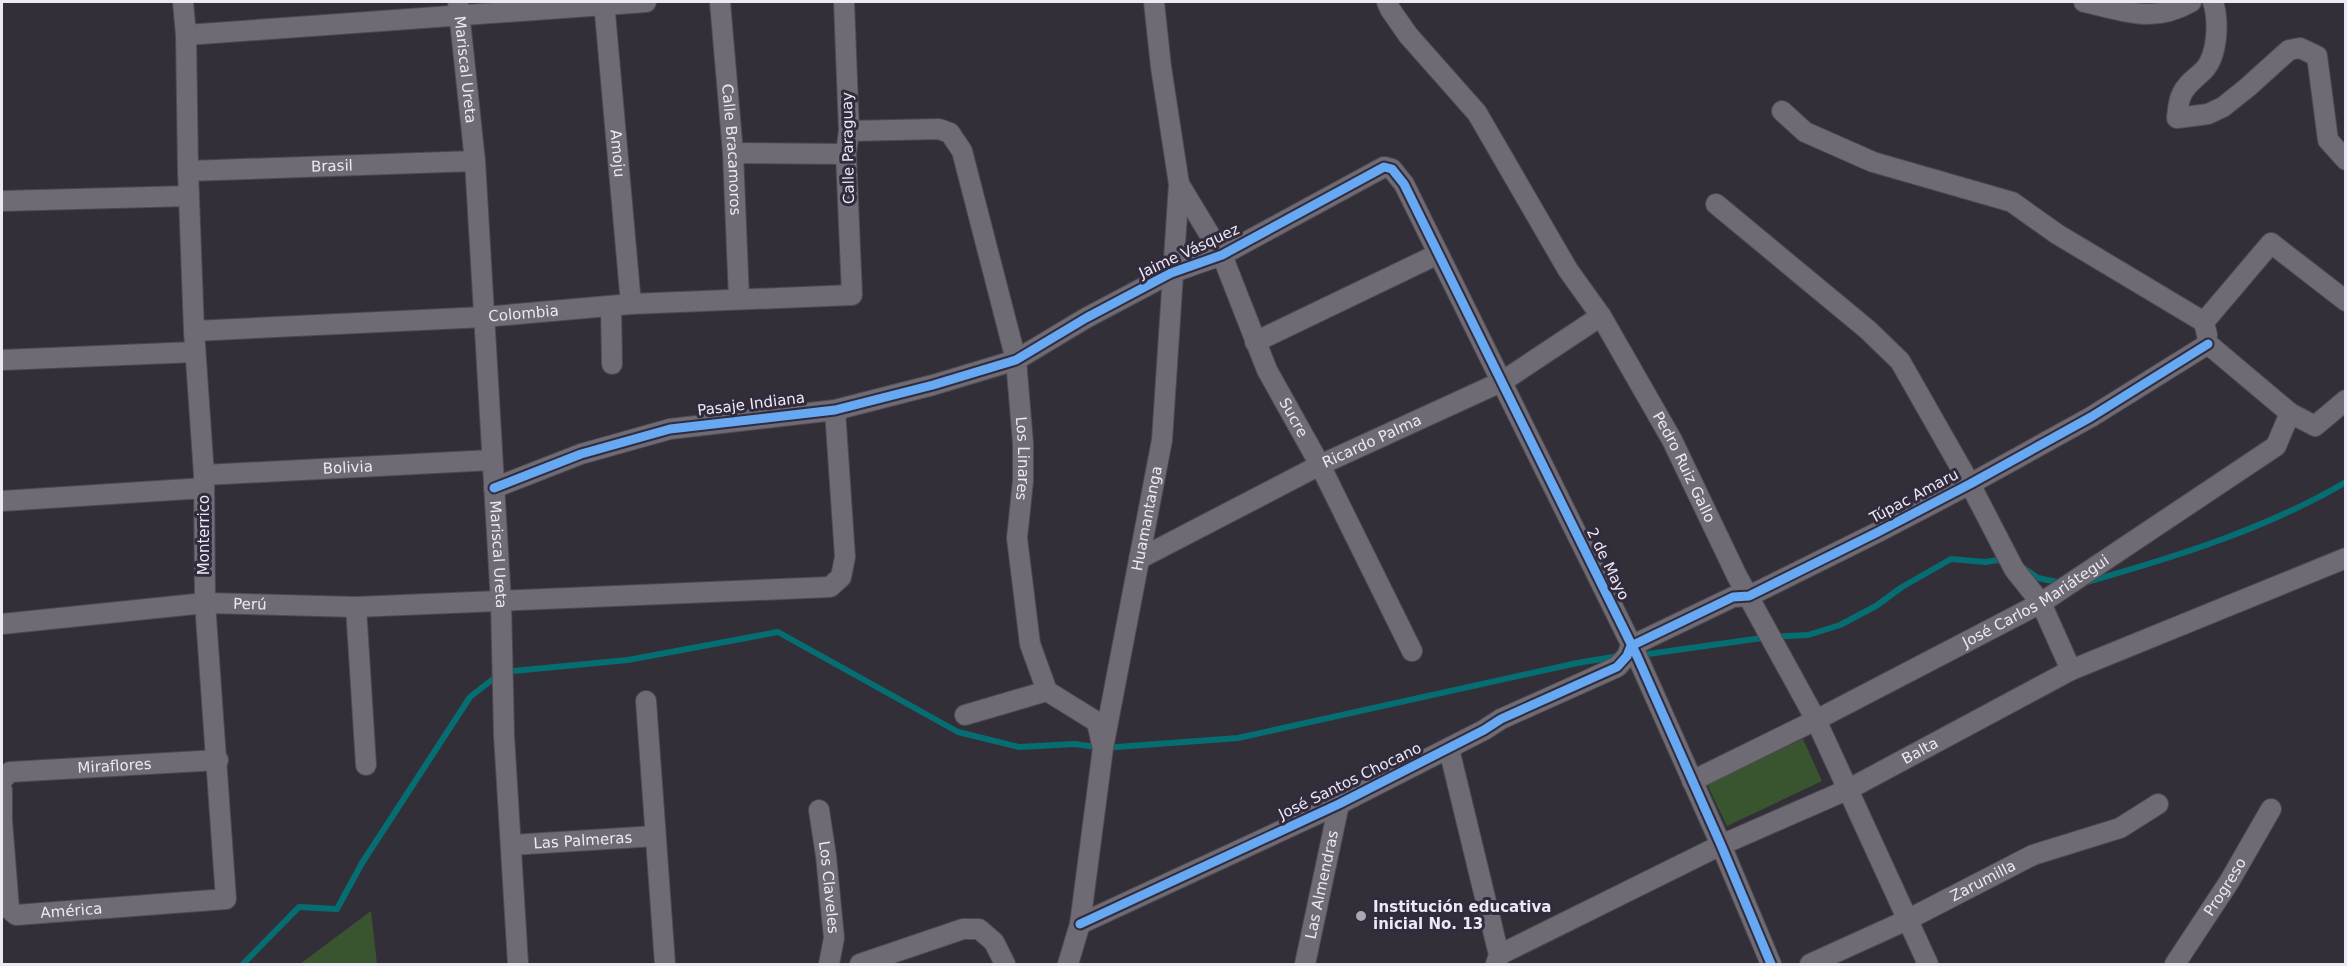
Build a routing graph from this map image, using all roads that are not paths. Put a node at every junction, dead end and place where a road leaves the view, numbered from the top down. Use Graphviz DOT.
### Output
graph roads {
  1 [pos="183,2"];
  2 [pos="646,2"];
  3 [pos="720,2"];
  4 [pos="844,2"];
  5 [pos="1154,2"];
  6 [pos="1387,2"];
  7 [pos="2084,2"];
  8 [pos="2191,2"];
  9 [pos="2213,2"];
  10 [pos="604,3"];
  11 [pos="459,8"];
  12 [pos="186,35"];
  13 [pos="1782,111"];
  14 [pos="849,131"];
  15 [pos="733,153"];
  16 [pos="846,154"];
  17 [pos="2346,160"];
  18 [pos="475,161"];
  19 [pos="188,171"];
  20 [pos="1179,184"];
  21 [pos="1404,184"];
  22 [pos="189,196"];
  23 [pos="2,201"];
  24 [pos="1716,204"];
  25 [pos="1437,254"];
  26 [pos="1222,255"];
  27 [pos="1171,273"];
  28 [pos="852,295"];
  29 [pos="739,299"];
  30 [pos="2346,301"];
  31 [pos="631,304"];
  32 [pos="611,306"];
  33 [pos="1601,316"];
  34 [pos="484,317"];
  35 [pos="2205,322"];
  36 [pos="194,330"];
  37 [pos="1255,342"];
  38 [pos="2208,344"];
  39 [pos="195,352"];
  40 [pos="2,360"];
  41 [pos="1016,360"];
  42 [pos="612,364"];
  43 [pos="1503,381"];
  44 [pos="2346,400"];
  45 [pos="835,410"];
  46 [pos="2290,413"];
  47 [pos="492,460"];
  48 [pos="1320,465"];
  49 [pos="204,482"];
  50 [pos="1970,484"];
  51 [pos="494,488"];
  52 [pos="2,501"];
  53 [pos="2346,558"];
  54 [pos="1139,559"];
  55 [pos="1749,596"];
  56 [pos="501,602"];
  57 [pos="205,603"];
  58 [pos="2041,603"];
  59 [pos="356,607"];
  60 [pos="2,624"];
  61 [pos="1412,651"];
  62 [pos="1629,651"];
  63 [pos="2071,670"];
  64 [pos="1047,691"];
  65 [pos="646,701"];
  66 [pos="965,715"];
  67 [pos="1816,720"];
  68 [pos="1102,748"];
  69 [pos="1449,748"];
  70 [pos="218,760"];
  71 [pos="366,765"];
  72 [pos="4,780"];
  73 [pos="1692,781"];
  74 [pos="1849,789"];
  75 [pos="1339,804"];
  76 [pos="2158,804"];
  77 [pos="2271,809"];
  78 [pos="819,810"];
  79 [pos="2,818"];
  80 [pos="655,836"];
  81 [pos="511,845"];
  82 [pos="1721,845"];
  83 [pos="226,899"];
  84 [pos="1907,920"];
  85 [pos="1080,924"];
  86 [pos="1498,960"];
  87 [pos="518,964"];
  88 [pos="665,964"];
  89 [pos="829,964"];
  90 [pos="860,964"];
  91 [pos="1005,964"];
  92 [pos="1068,964"];
  93 [pos="1305,964"];
  94 [pos="1771,964"];
  95 [pos="1810,964"];
  96 [pos="1928,964"];
  97 [pos="2175,964"];
  1 -- 12 [label="street, Monterrico"];
  2 -- 10 [label="street"];
  3 -- 15 [label="street, Calle Bracamoros"];
  4 -- 14 [label="street, Calle Paraguay"];
  5 -- 20 [label="street, Huamantanga"];
  6 -- 33 [label="street, Pedro Ruiz Gallo"];
  7 -- 8 [label="street"];
  9 -- 17 [label="street"];
  10 -- 11 [label="street"];
  10 -- 31 [label="street, Amoju"];
  11 -- 12 [label="street"];
  11 -- 18 [label="street, Mariscal Ureta"];
  12 -- 19 [label="street, Monterrico"];
  13 -- 35 [label="street"];
  14 -- 16 [label="street, Calle Paraguay"];
  14 -- 41 [label="street, Los Linares"];
  15 -- 16 [label="street"];
  15 -- 29 [label="street, Calle Bracamoros"];
  16 -- 28 [label="street, Calle Paraguay"];
  18 -- 19 [label="street, Brasil"];
  18 -- 34 [label="street, Mariscal Ureta"];
  19 -- 22 [label="street, Monterrico"];
  20 -- 26 [label="street, Sucre"];
  20 -- 27 [label="street, Huamantanga"];
  21 -- 25 [label="street, 2 de Mayo"];
  21 -- 26 [label="street, Jaime Vásquez"];
  22 -- 23 [label="street"];
  22 -- 36 [label="street, Monterrico"];
  24 -- 50 [label="street"];
  25 -- 37 [label="street"];
  25 -- 43 [label="street, 2 de Mayo"];
  26 -- 27 [label="street, Jaime Vásquez"];
  26 -- 37 [label="street, Sucre"];
  27 -- 41 [label="street, Jaime Vásquez"];
  27 -- 54 [label="street, Huamantanga"];
  28 -- 29 [label="street, Colombia"];
  29 -- 31 [label="street, Colombia"];
  30 -- 35 [label="street"];
  31 -- 32 [label="street, Colombia"];
  32 -- 34 [label="street, Colombia"];
  32 -- 42 [label="street"];
  33 -- 43 [label="street, Ricardo Palma"];
  33 -- 55 [label="street, Pedro Ruiz Gallo"];
  34 -- 36 [label="street, Colombia"];
  34 -- 47 [label="street, Mariscal Ureta"];
  35 -- 38 [label="street"];
  36 -- 39 [label="street, Monterrico"];
  37 -- 48 [label="street, Sucre"];
  38 -- 46 [label="street"];
  38 -- 50 [label="street, Túpac Amaru"];
  39 -- 40 [label="street"];
  39 -- 49 [label="street, Monterrico"];
  41 -- 45 [label="street, Pasaje Indiana"];
  41 -- 64 [label="street, Los Linares"];
  43 -- 48 [label="street, Ricardo Palma"];
  43 -- 62 [label="street, 2 de Mayo"];
  44 -- 46 [label="street"];
  45 -- 51 [label="street, Pasaje Indiana"];
  45 -- 56 [label="street, Perú"];
  46 -- 58 [label="street, José Carlos Mariátegui"];
  47 -- 49 [label="street, Bolivia"];
  47 -- 51 [label="street, Mariscal Ureta"];
  48 -- 54 [label="street, Ricardo Palma"];
  48 -- 61 [label="street, Sucre"];
  49 -- 52 [label="street, Bolivia"];
  49 -- 57 [label="street, Monterrico"];
  50 -- 55 [label="street, Túpac Amaru"];
  50 -- 58 [label="street"];
  51 -- 56 [label="street, Mariscal Ureta"];
  53 -- 63 [label="street, Balta"];
  54 -- 68 [label="street, Huamantanga"];
  55 -- 62 [label="street, Túpac Amaru"];
  55 -- 67 [label="street, Pedro Ruiz Gallo"];
  56 -- 59 [label="street, Perú"];
  56 -- 81 [label="street, Mariscal Ureta"];
  57 -- 59 [label="street, Perú"];
  57 -- 60 [label="street, Perú"];
  57 -- 70 [label="street, Monterrico"];
  58 -- 63 [label="street"];
  58 -- 67 [label="street, José Carlos Mariátegui"];
  59 -- 71 [label="street"];
  62 -- 69 [label="street, José Santos Chocano"];
  62 -- 73 [label="street, 2 de Mayo"];
  63 -- 74 [label="street, Balta"];
  64 -- 66 [label="street"];
  64 -- 68 [label="street"];
  65 -- 80 [label="street"];
  67 -- 73 [label="street, José Carlos Mariátegui"];
  67 -- 74 [label="street, Pedro Ruiz Gallo"];
  68 -- 85 [label="street, Huamantanga"];
  69 -- 75 [label="street, José Santos Chocano"];
  69 -- 86 [label="street"];
  70 -- 72 [label="street, Miraflores"];
  70 -- 83 [label="street, Monterrico"];
  72 -- 79 [label="street, América"];
  73 -- 82 [label="street, 2 de Mayo"];
  74 -- 82 [label="street, Balta"];
  74 -- 84 [label="street, Pedro Ruiz Gallo"];
  75 -- 85 [label="street, José Santos Chocano"];
  75 -- 93 [label="street, Las Almendras"];
  76 -- 84 [label="street, Zarumilla"];
  77 -- 97 [label="street, Progreso"];
  78 -- 89 [label="street, Los Claveles"];
  79 -- 83 [label="street, América"];
  80 -- 81 [label="street, Las Palmeras"];
  80 -- 88 [label="street"];
  81 -- 87 [label="street, Mariscal Ureta"];
  82 -- 86 [label="street, Balta"];
  82 -- 94 [label="street, 2 de Mayo"];
  84 -- 95 [label="street, Zarumilla"];
  84 -- 96 [label="street, Pedro Ruiz Gallo"];
  85 -- 92 [label="street, Huamantanga"];
  90 -- 91 [label="street"];
}
